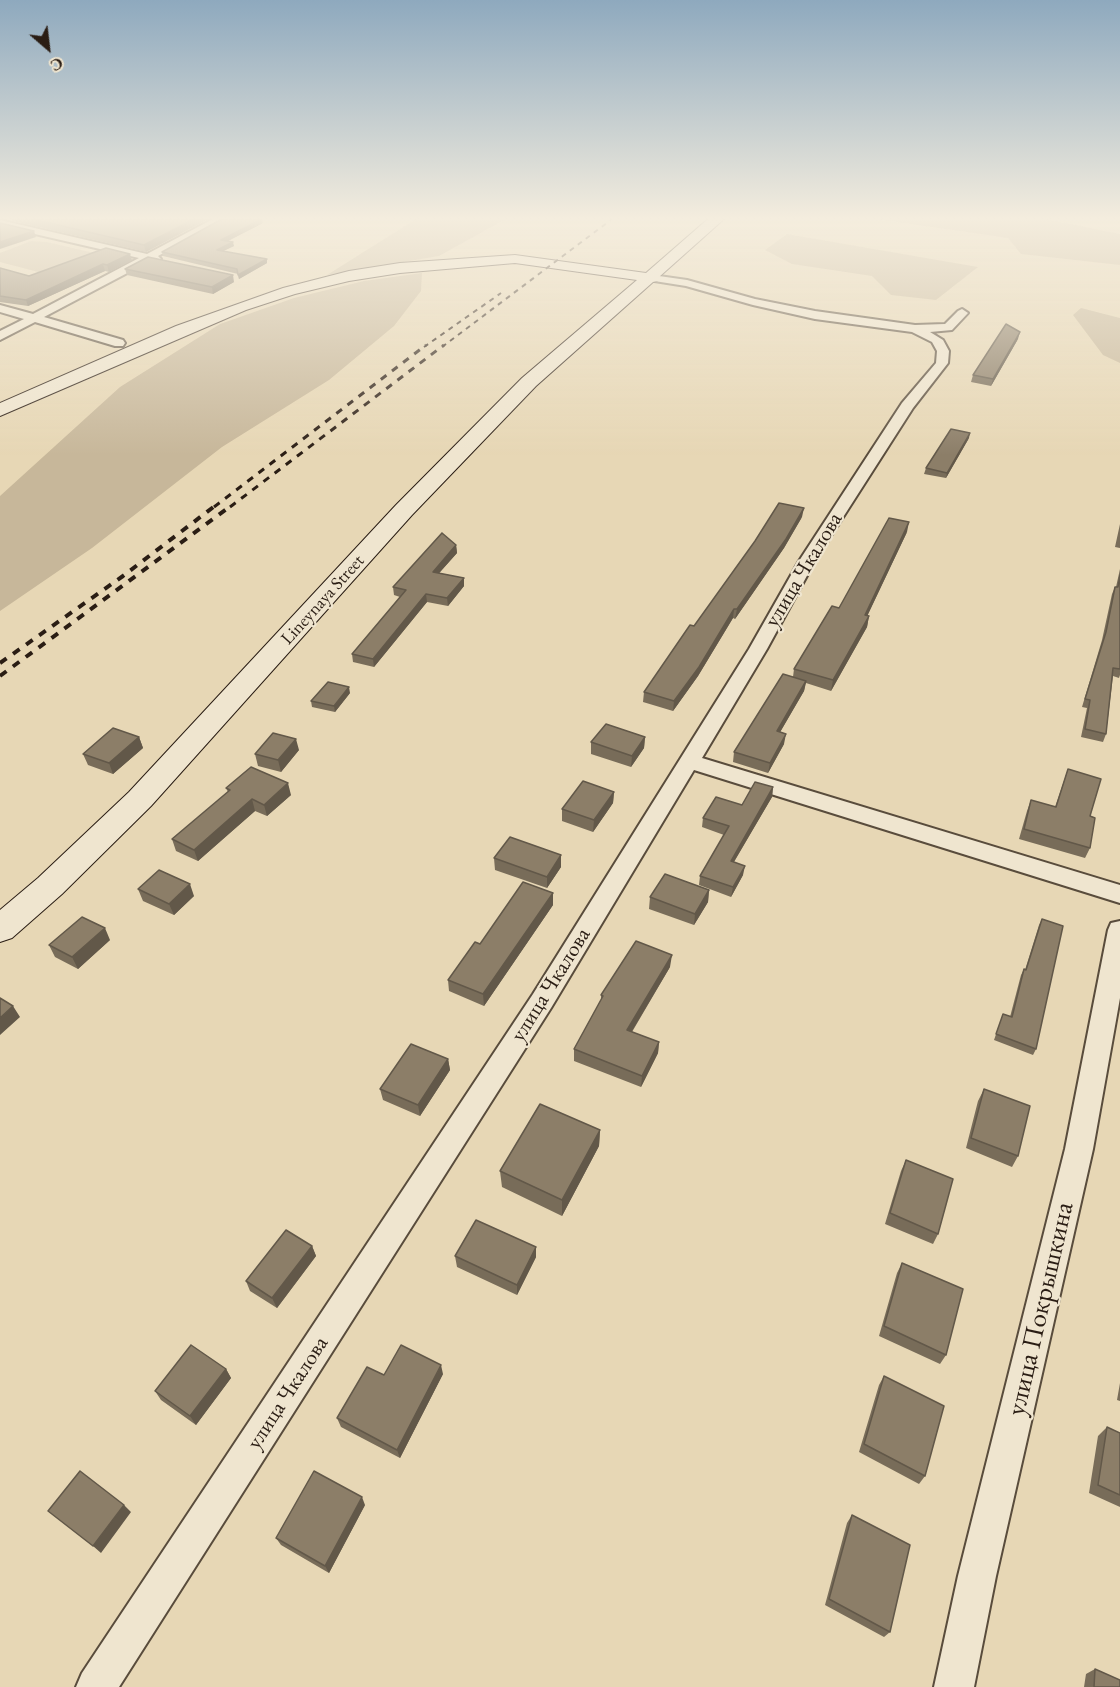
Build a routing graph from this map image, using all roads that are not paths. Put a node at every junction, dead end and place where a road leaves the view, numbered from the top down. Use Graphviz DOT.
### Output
graph roads {
  1 [pos="74,298"];
  2 [pos="268,298"];
  3 [pos="629,298"];
  4 [pos="738,298"];
  5 [pos="0,308"];
  6 [pos="962,313"];
  7 [pos="33,319"];
  8 [pos="915,329"];
  9 [pos="0,336"];
  10 [pos="119,343"];
  11 [pos="0,410"];
  12 [pos="688,761"];
  13 [pos="1120,894"];
  14 [pos="0,929"];
  15 [pos="1120,930"];
  16 [pos="96,1687"];
  17 [pos="954,1687"];
  1 -- 7 [label="street"];
  2 -- 11 [label="main road"];
  3 -- 14 [label="main road, Lineynaya Street"];
  4 -- 8 [label="street"];
  5 -- 7 [label="street"];
  6 -- 8 [label="street"];
  7 -- 9 [label="street"];
  7 -- 10 [label="street"];
  8 -- 12 [label="street, улица Чкалова"];
  12 -- 13 [label="street"];
  12 -- 16 [label="street, улица Чкалова"];
  15 -- 17 [label="street, улица Покрышкина"];
}
